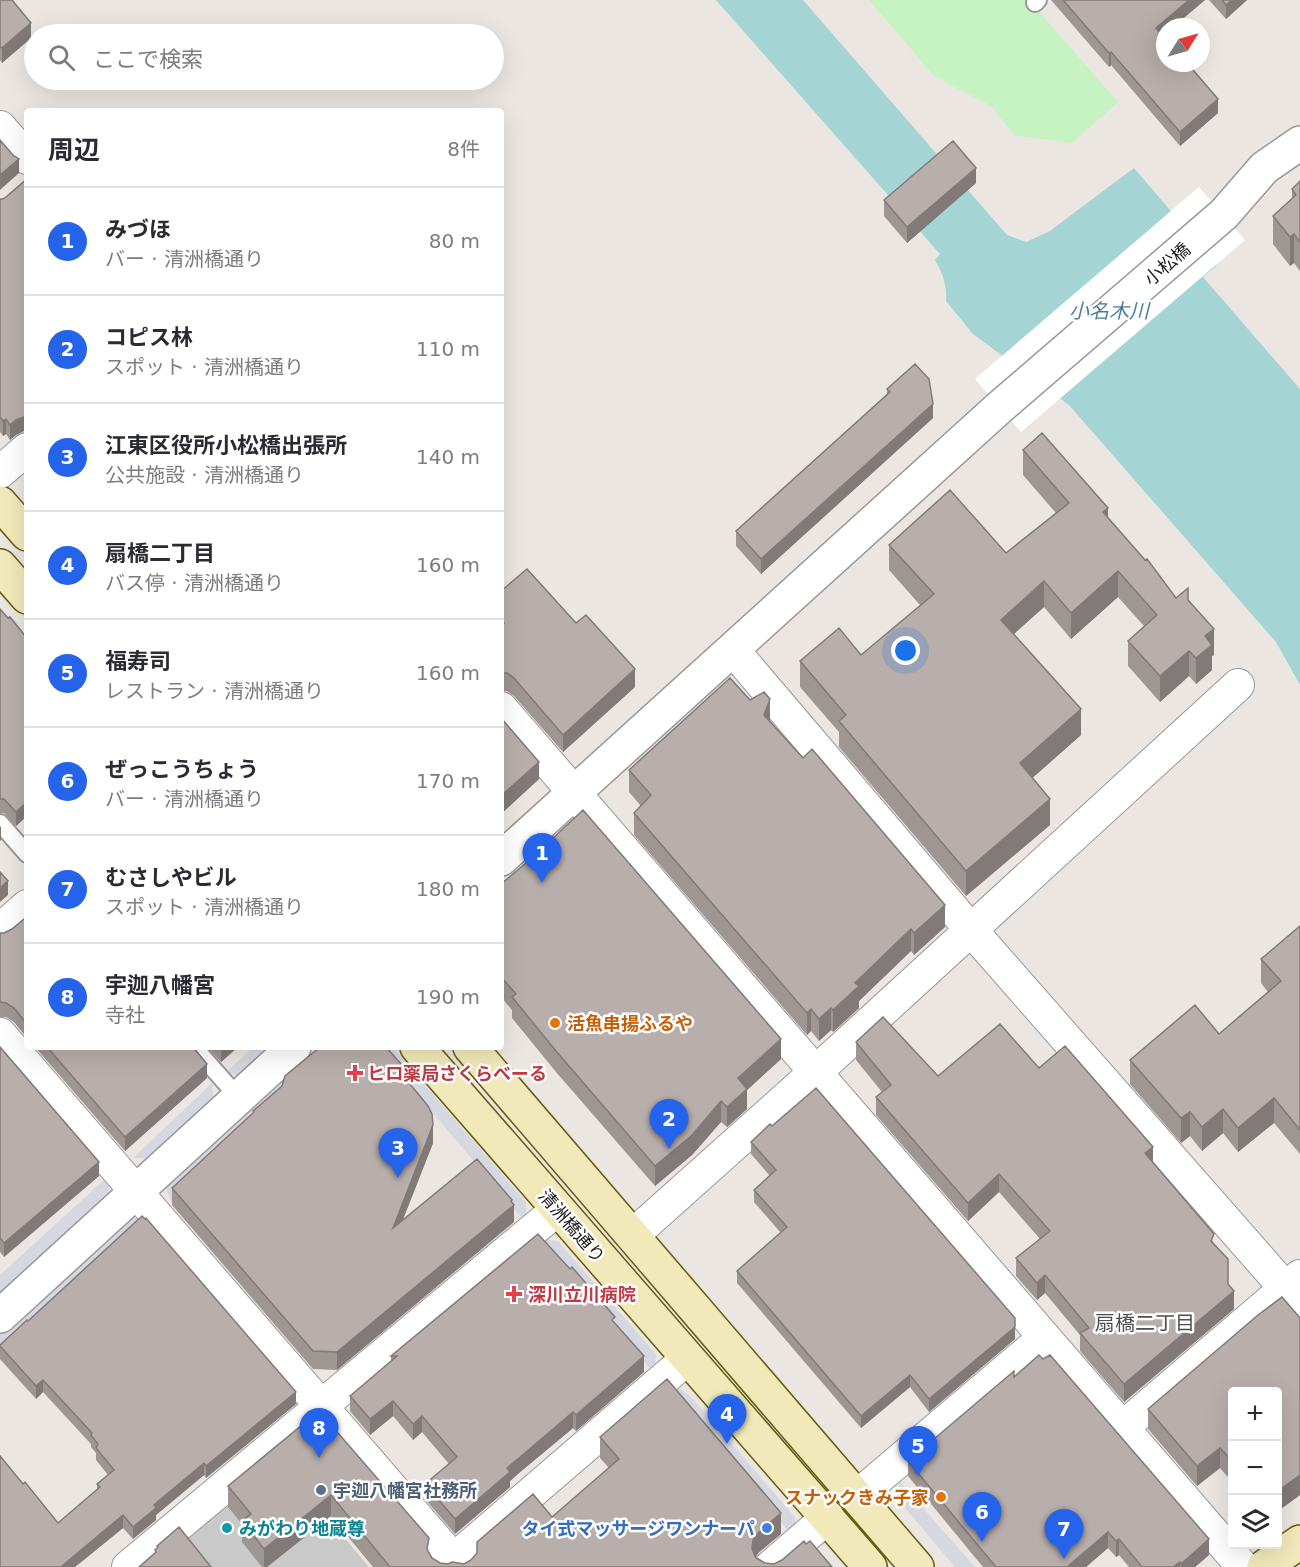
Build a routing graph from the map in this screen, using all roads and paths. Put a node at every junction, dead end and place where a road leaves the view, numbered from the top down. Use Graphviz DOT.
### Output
graph roads {
  1 [pos="0,127"];
  2 [pos="1300,143"];
  3 [pos="24,155"];
  4 [pos="24,451"];
  5 [pos="0,472"];
  6 [pos="0,503"];
  7 [pos="24,531"];
  8 [pos="0,566"];
  9 [pos="24,594"];
  10 [pos="733,650"];
  11 [pos="1238,685"];
  12 [pos="504,712"];
  13 [pos="574,794"];
  14 [pos="0,823"];
  15 [pos="24,851"];
  16 [pos="504,856"];
  17 [pos="24,909"];
  18 [pos="0,930"];
  19 [pos="971,930"];
  20 [pos="0,1035"];
  21 [pos="197,1050"];
  22 [pos="291,1050"];
  23 [pos="420,1050"];
  24 [pos="473,1050"];
  25 [pos="816,1071"];
  26 [pos="238,1097"];
  27 [pos="136,1191"];
  28 [pos="558,1209"];
  29 [pos="632,1236"];
  30 [pos="1295,1290"];
  31 [pos="0,1316"];
  32 [pos="1044,1338"];
  33 [pos="688,1358"];
  34 [pos="321,1406"];
  35 [pos="1122,1428"];
  36 [pos="856,1497"];
  37 [pos="828,1517"];
  38 [pos="1300,1542"];
  39 [pos="453,1565"];
  40 [pos="128,1567"];
  41 [pos="770,1567"];
  42 [pos="870,1567"];
  43 [pos="917,1567"];
  44 [pos="1243,1567"];
  45 [pos="1264,1567"];
  1 -- 3 [label="street"];
  2 -- 10 [label="street, 小松橋"];
  4 -- 5 [label="street"];
  6 -- 7 [label="main road"];
  8 -- 9 [label="main road"];
  10 -- 13 [label="street, 小松橋"];
  10 -- 19 [label="street"];
  11 -- 19 [label="street"];
  12 -- 13 [label="street"];
  13 -- 16 [label="street, 小松橋"];
  13 -- 25 [label="street"];
  14 -- 15 [label="lane"];
  17 -- 18 [label="street"];
  19 -- 25 [label="street"];
  19 -- 30 [label="street"];
  20 -- 27 [label="street"];
  21 -- 26 [label="lane"];
  22 -- 26 [label="street"];
  23 -- 28 [label="main road, 清洲橋通り"];
  24 -- 29 [label="main road"];
  25 -- 29 [label="street"];
  25 -- 32 [label="street"];
  26 -- 27 [label="street"];
  27 -- 31 [label="street"];
  27 -- 34 [label="street"];
  28 -- 33 [label="main road, 清洲橋通り"];
  28 -- 34 [label="street"];
  29 -- 36 [label="main road"];
  30 -- 35 [label="street"];
  32 -- 35 [label="street"];
  32 -- 36 [label="street"];
  33 -- 37 [label="main road, 清洲橋通り"];
  33 -- 39 [label="street"];
  34 -- 39 [label="street"];
  34 -- 40 [label="street"];
  35 -- 44 [label="street"];
  36 -- 43 [label="main road"];
  37 -- 41 [label="street"];
  37 -- 42 [label="main road, 清洲橋通り"];
  38 -- 45 [label="main road"];
}
